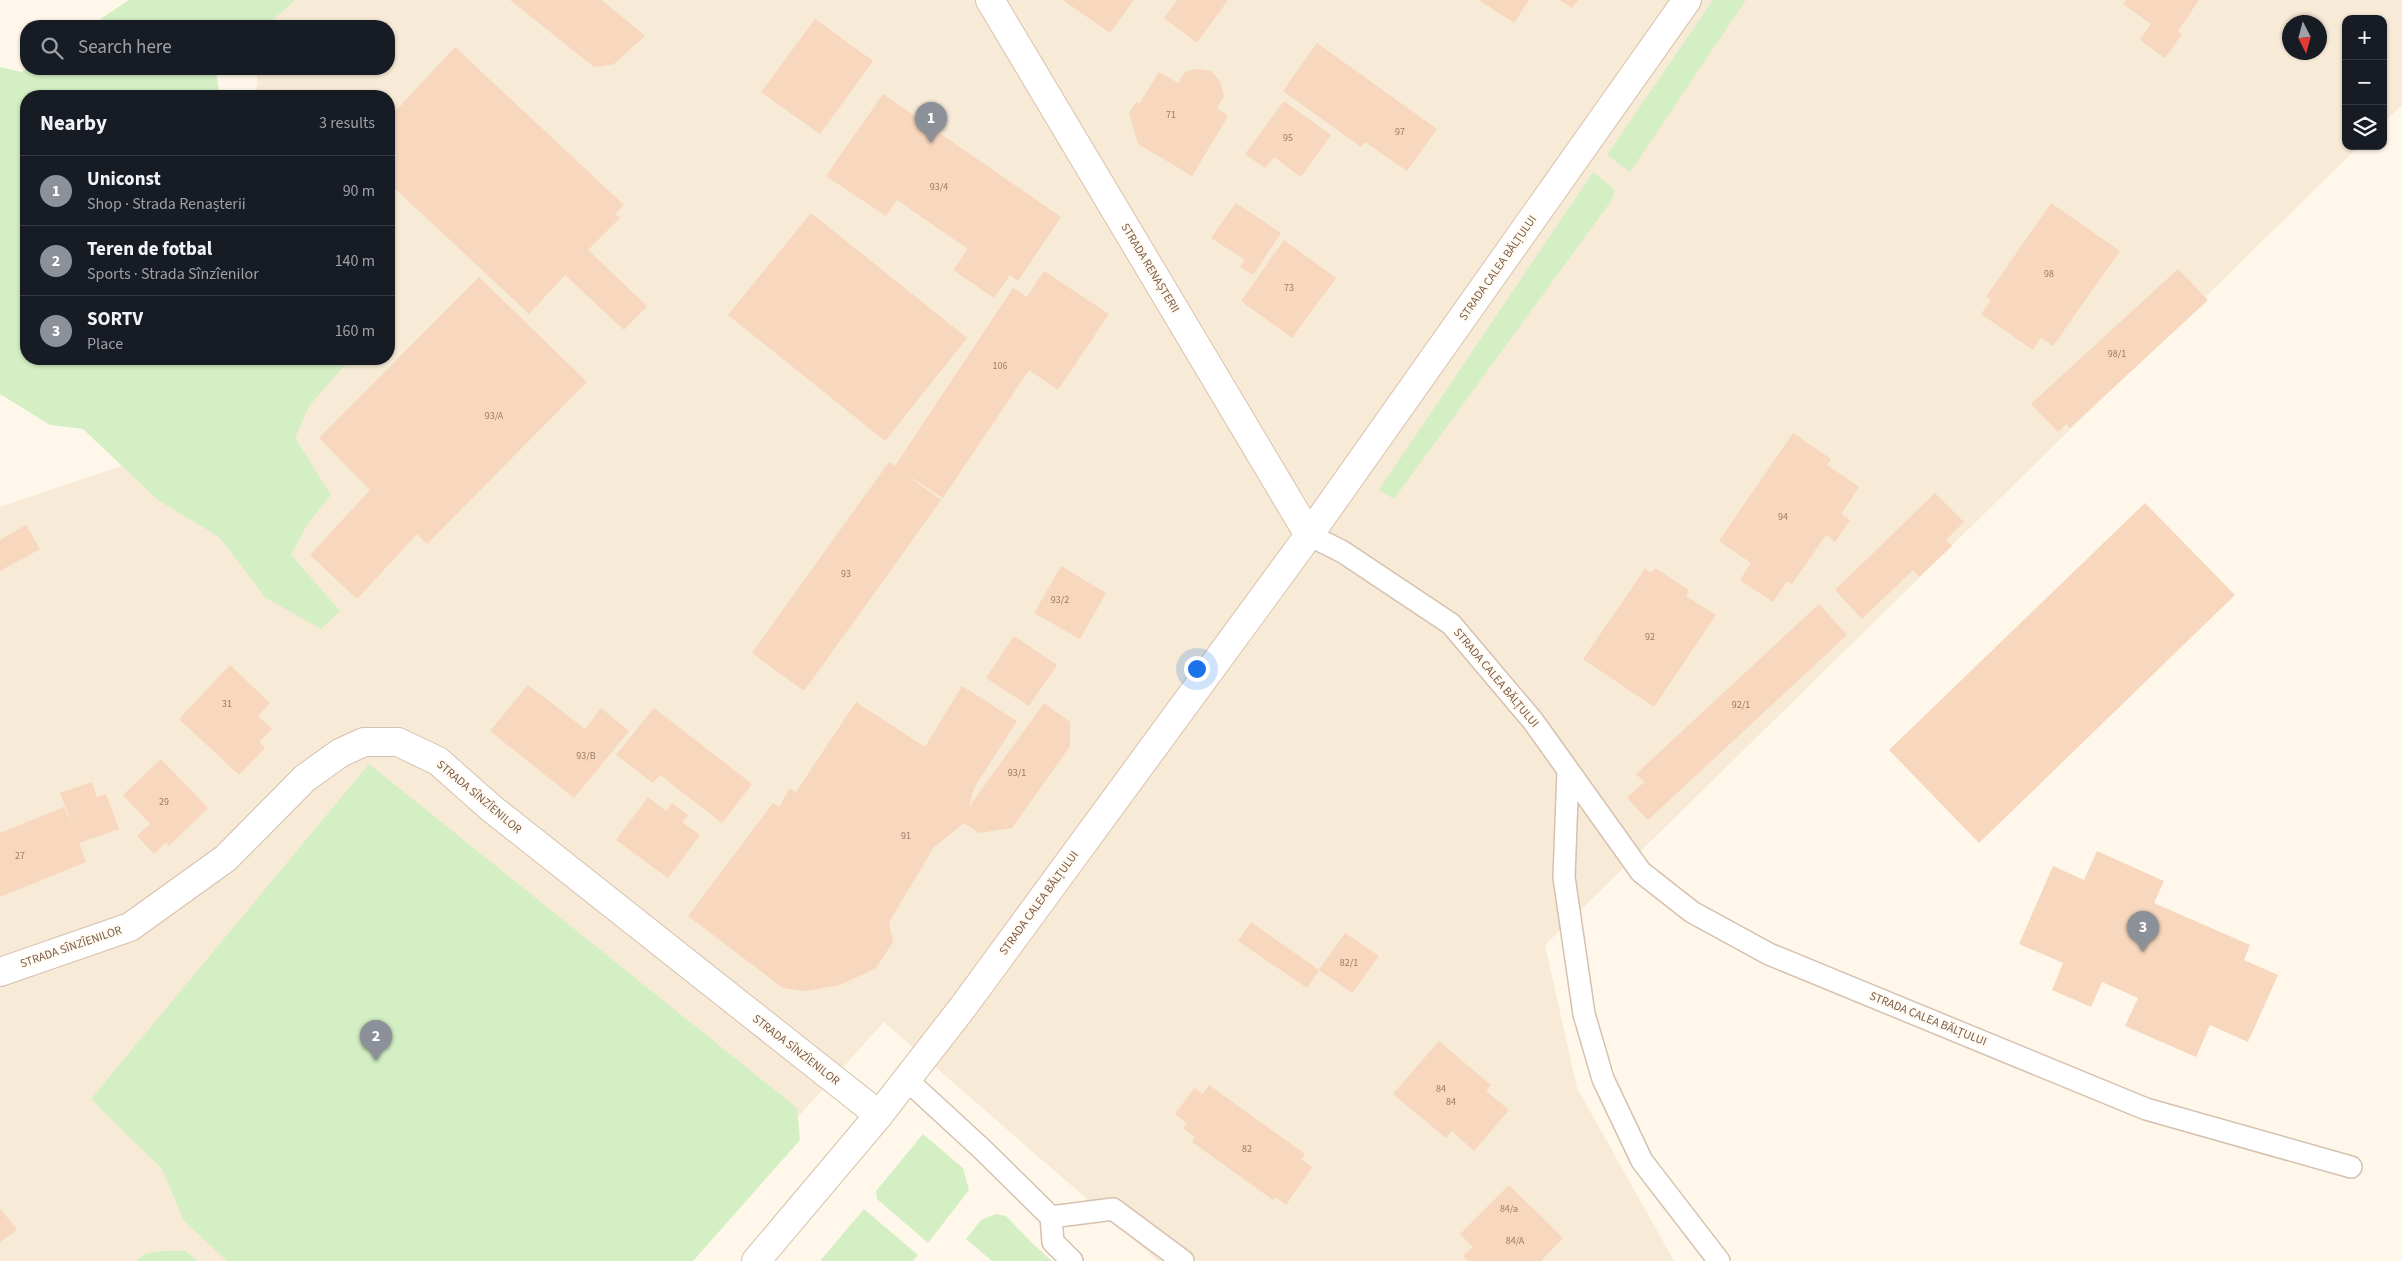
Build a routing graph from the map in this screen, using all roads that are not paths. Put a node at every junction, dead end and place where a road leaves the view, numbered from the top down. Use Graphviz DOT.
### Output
graph roads {
  1 [pos="990,0"];
  2 [pos="1687,0"];
  3 [pos="1309,535"];
  4 [pos="1568,771"];
  5 [pos="0,972"];
  6 [pos="907,1080"];
  7 [pos="879,1115"];
  8 [pos="2351,1167"];
  9 [pos="1051,1216"];
  10 [pos="756,1261"];
  11 [pos="1072,1261"];
  12 [pos="1184,1261"];
  13 [pos="1720,1261"];
  1 -- 3 [label="street, STRADA RENAȘTERII"];
  2 -- 3 [label="street, STRADA CALEA BĂLȚULUI"];
  3 -- 4 [label="lane, STRADA CALEA BĂLȚULUI"];
  3 -- 6 [label="street, STRADA CALEA BĂLȚULUI"];
  4 -- 8 [label="lane, STRADA CALEA BĂLȚULUI"];
  4 -- 13 [label="lane"];
  5 -- 7 [label="street, STRADA SÎNZÎENILOR"];
  6 -- 7 [label="street, STRADA CALEA BĂLȚULUI"];
  6 -- 9 [label="lane"];
  7 -- 10 [label="street, STRADA CALEA BĂLȚULUI"];
  9 -- 11 [label="lane"];
  9 -- 12 [label="lane"];
}
